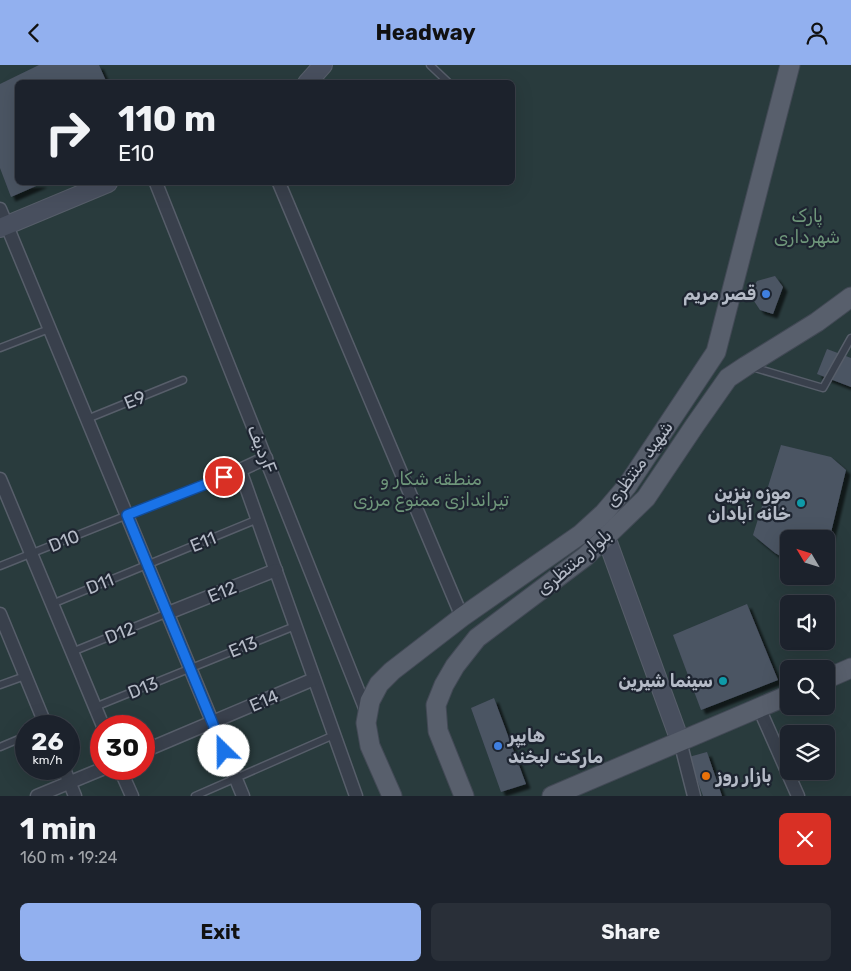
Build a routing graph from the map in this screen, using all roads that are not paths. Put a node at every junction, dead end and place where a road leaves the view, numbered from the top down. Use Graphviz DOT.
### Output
graph roads {
  1 [pos="323,65"];
  2 [pos="430,65"];
  3 [pos="790,65"];
  4 [pos="310,80"];
  5 [pos="446,80"];
  6 [pos="102,185"];
  7 [pos="157,185"];
  8 [pos="281,185"];
  9 [pos="2,221"];
  10 [pos="851,297"];
  11 [pos="49,329"];
  12 [pos="851,338"];
  13 [pos="0,348"];
  14 [pos="746,366"];
  15 [pos="183,380"];
  16 [pos="87,419"];
  17 [pos="266,459"];
  18 [pos="240,470"];
  19 [pos="0,479"];
  20 [pos="127,515"];
  21 [pos="258,519"];
  22 [pos="606,537"];
  23 [pos="32,554"];
  24 [pos="147,564"];
  25 [pos="0,566"];
  26 [pos="276,570"];
  27 [pos="52,604"];
  28 [pos="168,613"];
  29 [pos="462,617"];
  30 [pos="1,621"];
  31 [pos="295,626"];
  32 [pos="72,652"];
  33 [pos="190,668"];
  34 [pos="851,668"];
  35 [pos="835,675"];
  36 [pos="26,676"];
  37 [pos="314,679"];
  38 [pos="0,685"];
  39 [pos="780,699"];
  40 [pos="95,707"];
  41 [pos="759,708"];
  42 [pos="42,715"];
  43 [pos="98,715"];
  44 [pos="368,716"];
  45 [pos="213,723"];
  46 [pos="334,735"];
  47 [pos="15,741"];
  48 [pos="680,741"];
  49 [pos="0,747"];
  50 [pos="155,747"];
  51 [pos="90,774"];
  52 [pos="236,779"];
  53 [pos="125,780"];
  54 [pos="69,782"];
  55 [pos="689,795"];
  56 [pos="37,796"];
  57 [pos="75,796"];
  58 [pos="132,796"];
  59 [pos="195,796"];
  60 [pos="243,796"];
  61 [pos="356,796"];
  62 [pos="392,796"];
  63 [pos="464,796"];
  64 [pos="552,796"];
  65 [pos="798,796"];
  1 -- 4 [label="street"];
  2 -- 5 [label="lane"];
  3 -- 29 [label="main road, شهید منتظری"];
  6 -- 9 [label="street"];
  7 -- 17 [label="street, ردیفF"];
  8 -- 29 [label="street"];
  9 -- 11 [label="street"];
  10 -- 14 [label="main road, بلوار منتظری"];
  11 -- 13 [label="lane"];
  11 -- 16 [label="street"];
  12 -- 14 [label="lane"];
  14 -- 22 [label="main road, بلوار منتظری"];
  15 -- 16 [label="lane, E9"];
  16 -- 20 [label="street"];
  17 -- 18 [label="street"];
  17 -- 44 [label="street, ردیفF"];
  18 -- 20 [label="lane, D10"];
  18 -- 21 [label="street"];
  19 -- 23 [label="street"];
  20 -- 23 [label="lane, D10"];
  20 -- 24 [label="street"];
  21 -- 24 [label="lane, E11"];
  21 -- 26 [label="street"];
  22 -- 48 [label="street"];
  22 -- 63 [label="main road, بلوار منتظری"];
  23 -- 25 [label="lane, D10"];
  23 -- 27 [label="street"];
  24 -- 27 [label="lane, D11"];
  24 -- 28 [label="street"];
  26 -- 28 [label="street, E12"];
  26 -- 31 [label="street"];
  27 -- 32 [label="street"];
  28 -- 32 [label="lane, D12"];
  28 -- 33 [label="street"];
  29 -- 44 [label="main road, شهید منتظری"];
  30 -- 36 [label="street"];
  31 -- 33 [label="lane, E13"];
  31 -- 37 [label="street"];
  32 -- 40 [label="street"];
  33 -- 40 [label="lane, D13"];
  33 -- 45 [label="street"];
  34 -- 35 [label="main road"];
  36 -- 38 [label="lane"];
  36 -- 42 [label="street"];
  37 -- 45 [label="street, E14"];
  37 -- 46 [label="street"];
  39 -- 41 [label="main road"];
  40 -- 43 [label="street"];
  41 -- 48 [label="main road"];
  41 -- 65 [label="street"];
  44 -- 62 [label="main road, شهید منتظری"];
  45 -- 50 [label="street, E14"];
  45 -- 52 [label="street"];
  46 -- 52 [label="lane"];
  46 -- 61 [label="street"];
  47 -- 49 [label="lane"];
  48 -- 55 [label="street"];
  48 -- 64 [label="main road"];
  51 -- 54 [label="street"];
  52 -- 59 [label="lane"];
  52 -- 60 [label="street"];
  53 -- 58 [label="street"];
  54 -- 56 [label="street"];
  54 -- 57 [label="street"];
}
